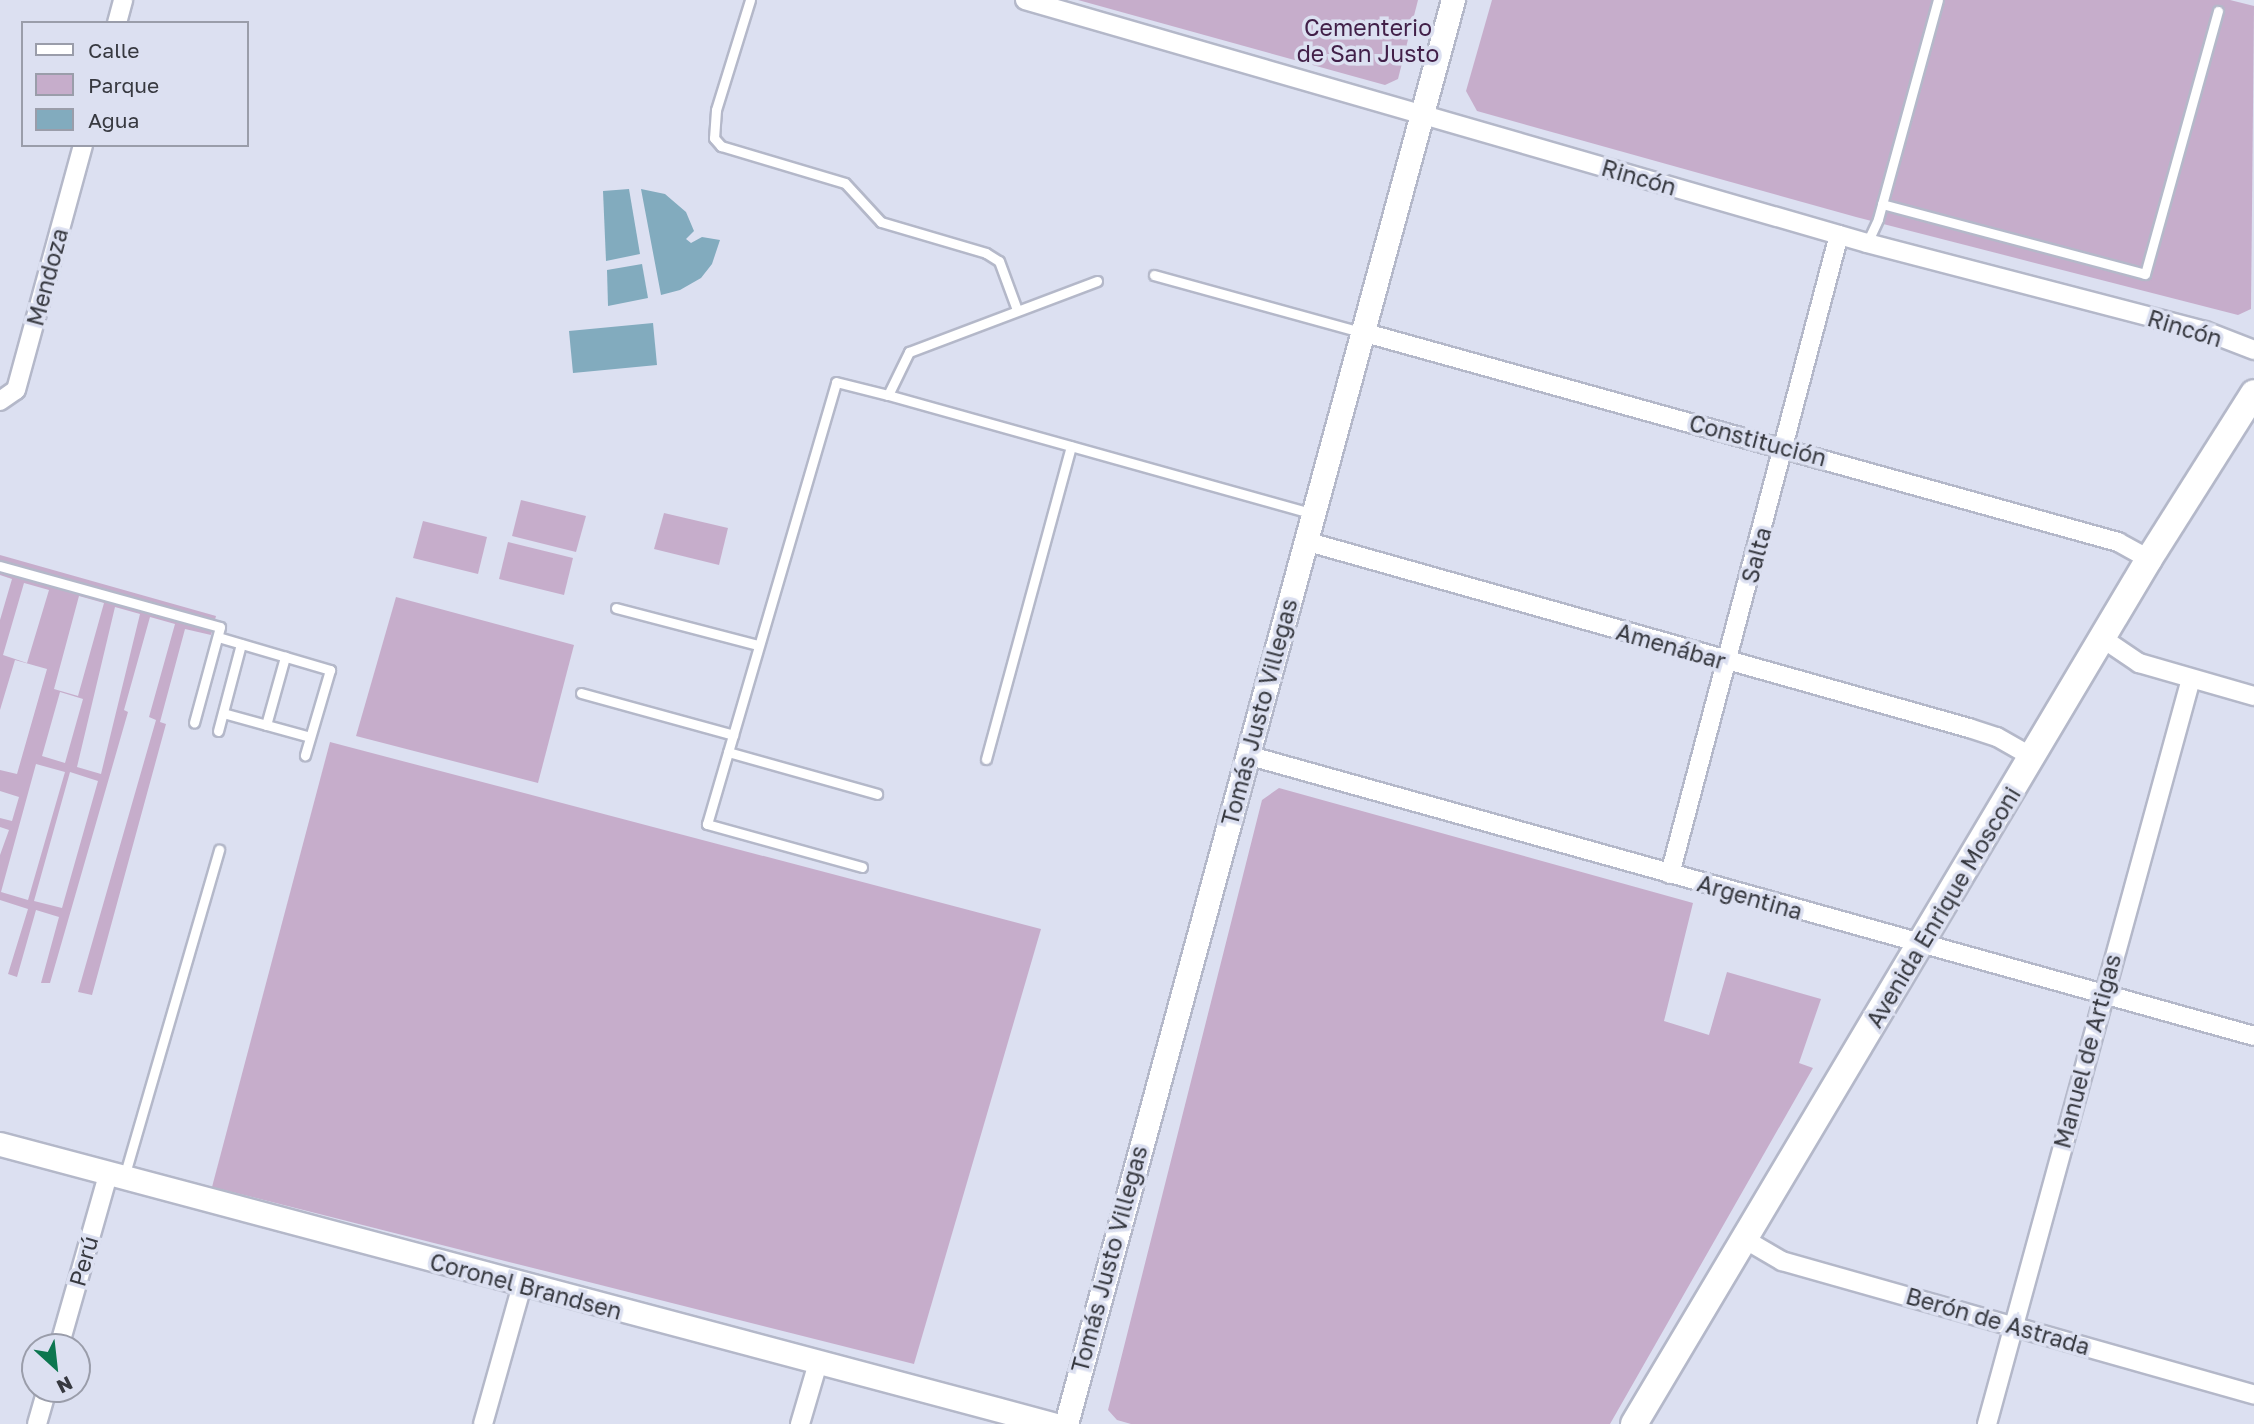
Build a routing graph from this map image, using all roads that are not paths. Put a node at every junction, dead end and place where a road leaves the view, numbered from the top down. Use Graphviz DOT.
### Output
graph roads {
  1 [pos="123,0"];
  2 [pos="750,0"];
  3 [pos="1025,0"];
  4 [pos="1453,0"];
  5 [pos="1938,0"];
  6 [pos="2218,11"];
  7 [pos="118,21"];
  8 [pos="1421,114"];
  9 [pos="82,147"];
  10 [pos="1882,204"];
  11 [pos="1839,236"];
  12 [pos="1867,243"];
  13 [pos="1154,275"];
  14 [pos="1097,281"];
  15 [pos="1017,310"];
  16 [pos="1362,332"];
  17 [pos="2254,350"];
  18 [pos="2254,393"];
  19 [pos="888,395"];
  20 [pos="0,401"];
  21 [pos="1071,446"];
  22 [pos="1784,447"];
  23 [pos="1312,514"];
  24 [pos="1305,541"];
  25 [pos="2149,559"];
  26 [pos="0,566"];
  27 [pos="615,608"];
  28 [pos="218,637"];
  29 [pos="2102,638"];
  30 [pos="241,644"];
  31 [pos="758,645"];
  32 [pos="285,657"];
  33 [pos="1729,662"];
  34 [pos="2191,679"];
  35 [pos="581,693"];
  36 [pos="2254,696"];
  37 [pos="223,713"];
  38 [pos="194,723"];
  39 [pos="267,725"];
  40 [pos="218,731"];
  41 [pos="733,735"];
  42 [pos="310,737"];
  43 [pos="728,752"];
  44 [pos="305,755"];
  45 [pos="1247,755"];
  46 [pos="2034,758"];
  47 [pos="986,759"];
  48 [pos="877,794"];
  49 [pos="219,850"];
  50 [pos="862,867"];
  51 [pos="1670,874"];
  52 [pos="1921,943"];
  53 [pos="2102,993"];
  54 [pos="2254,1036"];
  55 [pos="0,1144"];
  56 [pos="116,1176"];
  57 [pos="1746,1240"];
  58 [pos="522,1285"];
  59 [pos="2014,1325"];
  60 [pos="64,1333"];
  61 [pos="818,1363"];
  62 [pos="2254,1395"];
  63 [pos="43,1403"];
  64 [pos="37,1424"];
  65 [pos="483,1424"];
  66 [pos="800,1424"];
  67 [pos="1052,1424"];
  68 [pos="1066,1424"];
  69 [pos="1634,1424"];
  70 [pos="1987,1424"];
  1 -- 7 [label="street"];
  2 -- 15 [label="lane"];
  3 -- 8 [label="street, Rincón"];
  4 -- 8 [label="street, Tomás Justo Villegas"];
  5 -- 10 [label="lane"];
  6 -- 10 [label="lane"];
  8 -- 11 [label="street, Rincón"];
  8 -- 16 [label="street, Tomás Justo Villegas"];
  9 -- 20 [label="street, Mendoza"];
  10 -- 12 [label="lane"];
  11 -- 12 [label="street, Rincón"];
  11 -- 22 [label="street, Salta"];
  12 -- 17 [label="street, Rincón"];
  13 -- 16 [label="lane"];
  14 -- 15 [label="lane"];
  15 -- 19 [label="lane"];
  16 -- 22 [label="street, Constitución"];
  16 -- 23 [label="street, Tomás Justo Villegas"];
  18 -- 25 [label="main road, Avenida Enrique Mosconi"];
  19 -- 21 [label="lane"];
  19 -- 31 [label="lane"];
  21 -- 23 [label="lane"];
  21 -- 47 [label="lane"];
  22 -- 25 [label="street, Constitución"];
  22 -- 33 [label="street, Salta"];
  23 -- 24 [label="street, Tomás Justo Villegas"];
  24 -- 33 [label="street, Amenábar"];
  24 -- 45 [label="street, Tomás Justo Villegas"];
  25 -- 29 [label="main road, Avenida Enrique Mosconi"];
  26 -- 28 [label="lane"];
  27 -- 31 [label="lane"];
  28 -- 30 [label="lane"];
  28 -- 38 [label="lane"];
  29 -- 34 [label="street"];
  29 -- 46 [label="main road, Avenida Enrique Mosconi"];
  30 -- 32 [label="lane"];
  30 -- 37 [label="lane"];
  31 -- 41 [label="lane"];
  32 -- 39 [label="lane"];
  32 -- 42 [label="lane"];
  33 -- 46 [label="street, Amenábar"];
  33 -- 51 [label="street, Salta"];
  34 -- 36 [label="street"];
  34 -- 53 [label="street, Manuel de Artigas"];
  35 -- 41 [label="lane"];
  37 -- 39 [label="lane"];
  37 -- 40 [label="lane"];
  39 -- 42 [label="lane"];
  41 -- 43 [label="lane"];
  42 -- 44 [label="lane"];
  43 -- 48 [label="lane"];
  43 -- 50 [label="lane"];
  45 -- 51 [label="street, Argentina"];
  45 -- 68 [label="street, Tomás Justo Villegas"];
  46 -- 52 [label="main road, Avenida Enrique Mosconi"];
  49 -- 56 [label="lane"];
  51 -- 52 [label="street, Argentina"];
  52 -- 53 [label="street, Argentina"];
  52 -- 57 [label="main road, Avenida Enrique Mosconi"];
  53 -- 54 [label="street, Argentina"];
  53 -- 59 [label="street, Manuel de Artigas"];
  55 -- 56 [label="street, Coronel Brandsen"];
  56 -- 58 [label="street, Coronel Brandsen"];
  56 -- 60 [label="street, Perú"];
  57 -- 59 [label="street, Berón de Astrada"];
  57 -- 69 [label="main road, Avenida Enrique Mosconi"];
  58 -- 61 [label="street, Coronel Brandsen"];
  58 -- 65 [label="street"];
  59 -- 62 [label="street, Berón de Astrada"];
  59 -- 70 [label="street, Manuel de Artigas"];
  61 -- 66 [label="street"];
  61 -- 67 [label="street, Coronel Brandsen"];
  63 -- 64 [label="street"];
}
